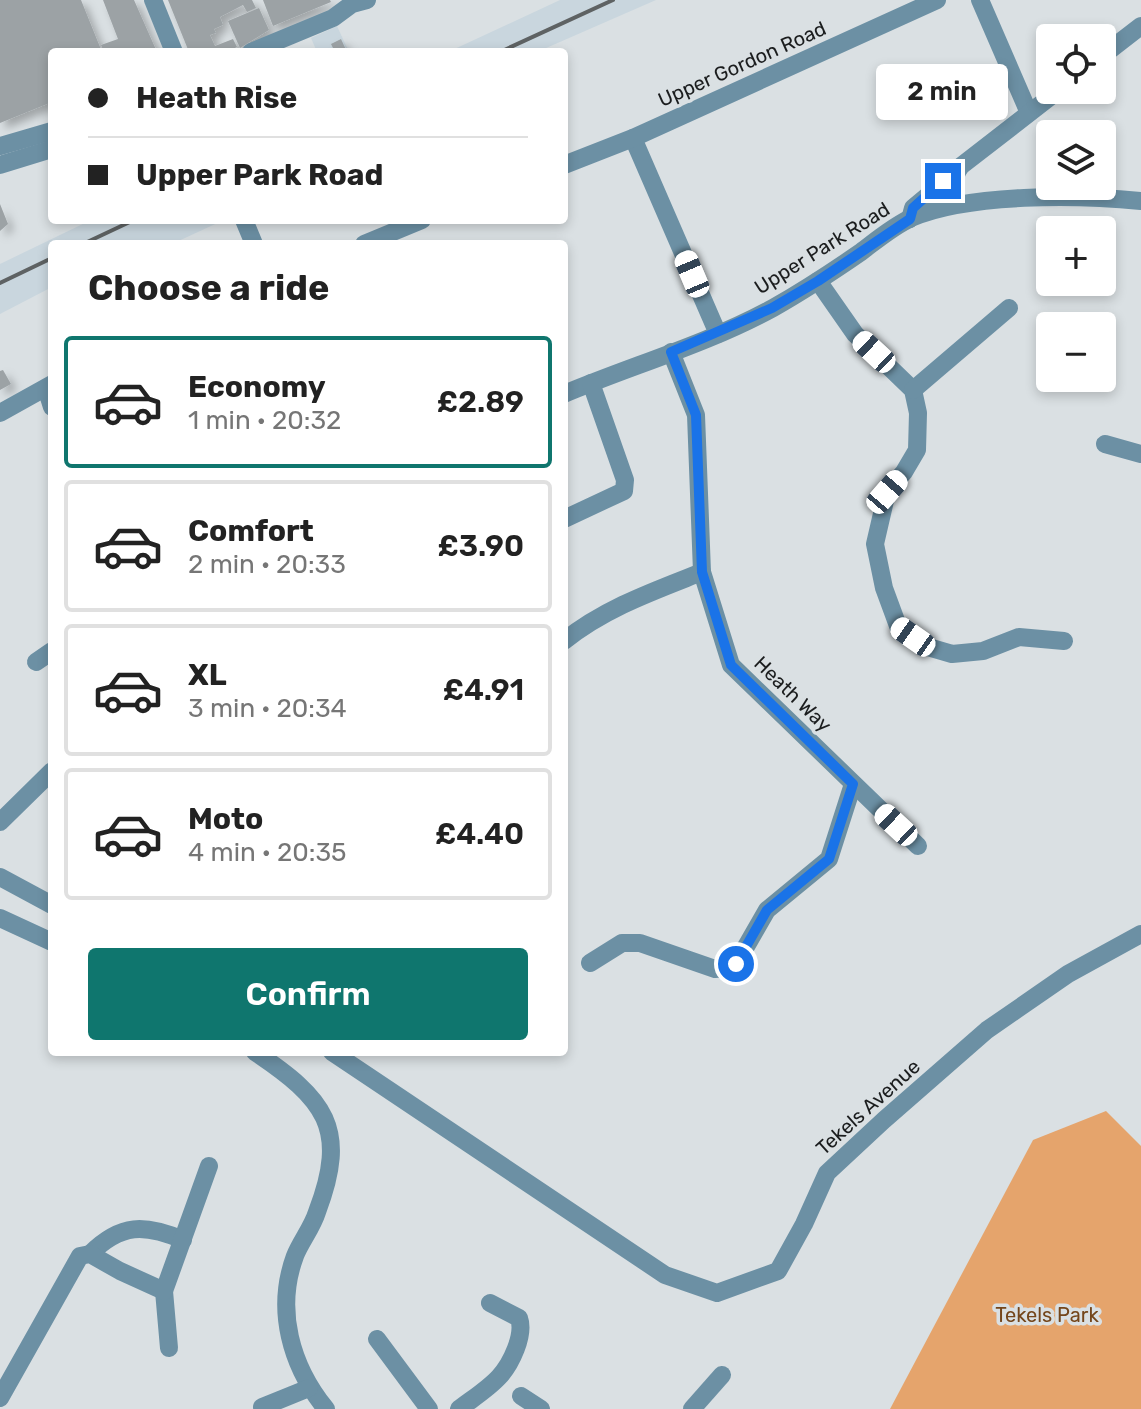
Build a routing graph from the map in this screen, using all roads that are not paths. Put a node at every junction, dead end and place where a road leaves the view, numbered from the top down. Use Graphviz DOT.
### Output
graph roads {
  1 [pos="153,0"];
  2 [pos="937,0"];
  3 [pos="980,0"];
  4 [pos="357,1"];
  5 [pos="1141,26"];
  6 [pos="1116,45"];
  7 [pos="172,48"];
  8 [pos="261,48"];
  9 [pos="1041,104"];
  10 [pos="1029,113"];
  11 [pos="48,132"];
  12 [pos="633,138"];
  13 [pos="0,146"];
  14 [pos="48,150"];
  15 [pos="568,163"];
  16 [pos="0,165"];
  17 [pos="955,173"];
  18 [pos="1141,201"];
  19 [pos="958,204"];
  20 [pos="910,219"];
  21 [pos="412,224"];
  22 [pos="374,240"];
  23 [pos="818,281"];
  24 [pos="1009,308"];
  25 [pos="718,334"];
  26 [pos="671,352"];
  27 [pos="591,383"];
  28 [pos="48,387"];
  29 [pos="913,390"];
  30 [pos="568,392"];
  31 [pos="0,413"];
  32 [pos="1105,444"];
  33 [pos="1141,454"];
  34 [pos="568,517"];
  35 [pos="702,572"];
  36 [pos="568,638"];
  37 [pos="1064,641"];
  38 [pos="48,775"];
  39 [pos="853,784"];
  40 [pos="0,822"];
  41 [pos="918,846"];
  42 [pos="0,877"];
  43 [pos="48,903"];
  44 [pos="0,918"];
  45 [pos="1141,934"];
  46 [pos="48,940"];
  47 [pos="590,963"];
  48 [pos="261,1056"];
  49 [pos="338,1056"];
  50 [pos="209,1166"];
  51 [pos="183,1240"];
  52 [pos="90,1254"];
  53 [pos="164,1291"];
  54 [pos="490,1303"];
  55 [pos="377,1339"];
  56 [pos="169,1348"];
  57 [pos="722,1375"];
  58 [pos="309,1388"];
  59 [pos="521,1396"];
  60 [pos="0,1398"];
  61 [pos="262,1407"];
  62 [pos="326,1409"];
  63 [pos="429,1409"];
  64 [pos="459,1409"];
  65 [pos="541,1409"];
  66 [pos="692,1409"];
  1 -- 7 [label="street"];
  2 -- 12 [label="street, Upper Gordon Road"];
  3 -- 10 [label="street"];
  4 -- 8 [label="street"];
  5 -- 6 [label="street"];
  9 -- 10 [label="street, Upper Park Road"];
  10 -- 17 [label="street, Upper Park Road"];
  11 -- 13 [label="street"];
  12 -- 15 [label="street, Upper Gordon Road"];
  12 -- 25 [label="street"];
  14 -- 16 [label="street"];
  17 -- 19 [label="street"];
  17 -- 20 [label="street, Upper Park Road"];
  18 -- 19 [label="street"];
  19 -- 20 [label="street"];
  20 -- 23 [label="street, Upper Park Road"];
  21 -- 22 [label="street"];
  23 -- 25 [label="street, Upper Park Road"];
  23 -- 29 [label="street"];
  24 -- 29 [label="street"];
  25 -- 26 [label="street, Upper Park Road"];
  26 -- 27 [label="street, Upper Park Road"];
  26 -- 35 [label="street, Heath Way"];
  27 -- 30 [label="street, Upper Park Road"];
  27 -- 34 [label="street"];
  28 -- 31 [label="street"];
  29 -- 37 [label="street"];
  32 -- 33 [label="street"];
  35 -- 36 [label="street"];
  35 -- 39 [label="street, Heath Way"];
  38 -- 40 [label="street"];
  39 -- 41 [label="street, Heath Way"];
  39 -- 47 [label="street"];
  42 -- 43 [label="street"];
  44 -- 46 [label="street"];
  45 -- 49 [label="street, Tekels Avenue"];
  48 -- 58 [label="street"];
  50 -- 51 [label="street"];
  51 -- 52 [label="street"];
  51 -- 53 [label="street"];
  52 -- 53 [label="street"];
  52 -- 60 [label="street"];
  53 -- 56 [label="street"];
  54 -- 64 [label="street"];
  55 -- 63 [label="street"];
  57 -- 66 [label="street"];
  58 -- 61 [label="street"];
  58 -- 62 [label="street"];
  59 -- 65 [label="street"];
}
